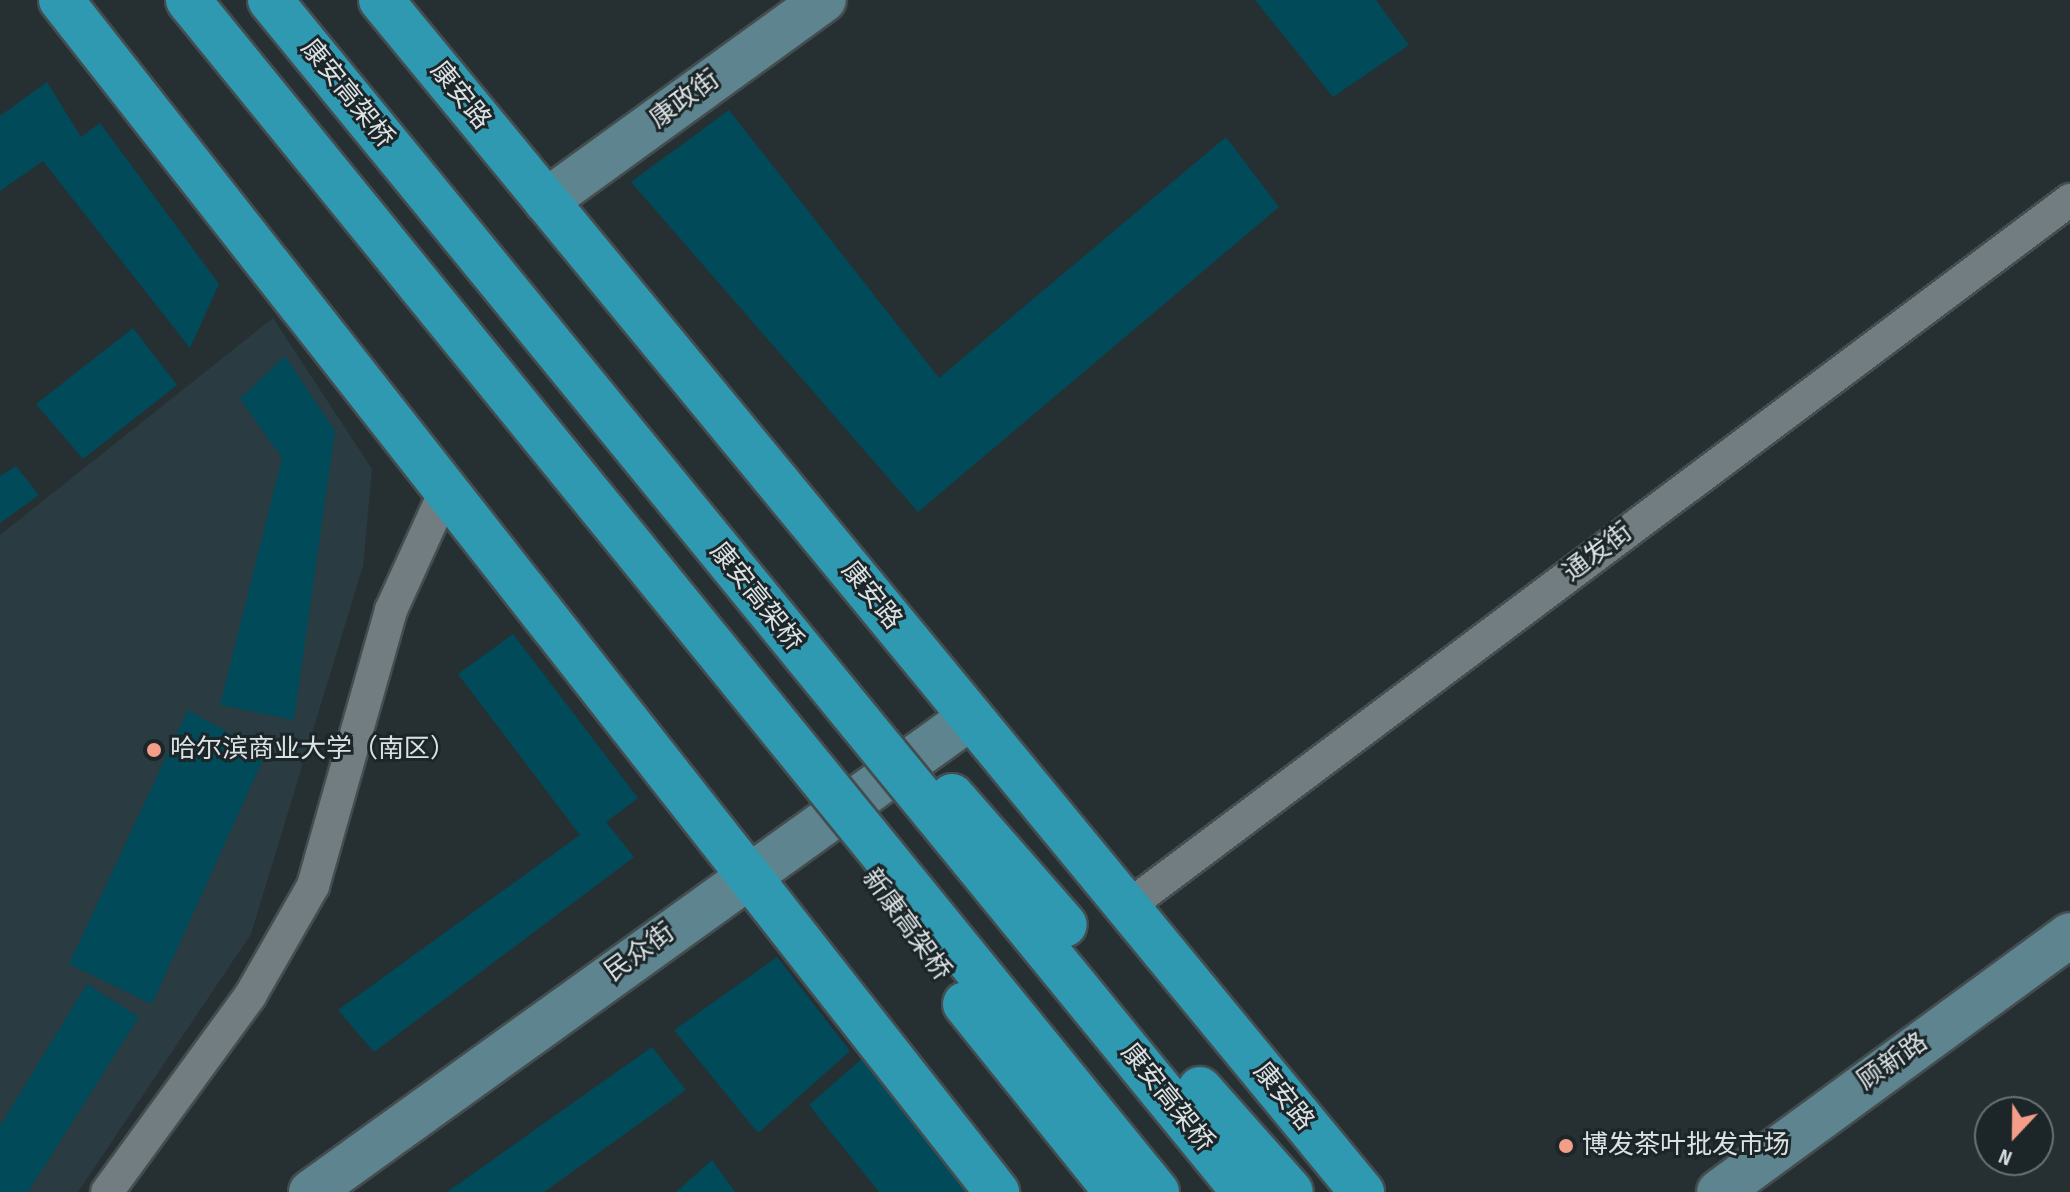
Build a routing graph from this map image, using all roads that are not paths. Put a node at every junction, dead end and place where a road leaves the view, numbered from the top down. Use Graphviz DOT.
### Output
graph roads {
  1 [pos="61,0"];
  2 [pos="188,0"];
  3 [pos="270,0"];
  4 [pos="381,0"];
  5 [pos="824,0"];
  6 [pos="2070,200"];
  7 [pos="546,201"];
  8 [pos="447,487"];
  9 [pos="764,606"];
  10 [pos="713,646"];
  11 [pos="971,717"];
  12 [pos="744,877"];
  13 [pos="1127,907"];
  14 [pos="2070,935"];
  15 [pos="107,1192"];
  16 [pos="311,1192"];
  17 [pos="997,1192"];
  18 [pos="1116,1192"];
  19 [pos="1157,1192"];
  20 [pos="1244,1192"];
  21 [pos="1291,1192"];
  22 [pos="1362,1192"];
  23 [pos="1719,1192"];
  1 -- 8 [label="highway"];
  2 -- 10 [label="highway, bridge"];
  3 -- 9 [label="highway, 康安高架桥, bridge"];
  4 -- 7 [label="highway, 康安路"];
  5 -- 7 [label="main road, 康政街"];
  6 -- 13 [label="street, 通发街"];
  7 -- 11 [label="highway, 康安路"];
  8 -- 12 [label="highway"];
  8 -- 15 [label="street"];
  9 -- 20 [label="highway, 康安高架桥, bridge"];
  9 -- 21 [label="highway, bridge"];
  10 -- 18 [label="highway, 新康高架桥, bridge"];
  10 -- 19 [label="highway, bridge"];
  11 -- 12 [label="main road, 民众街"];
  11 -- 13 [label="highway, 康安路"];
  12 -- 16 [label="main road, 民众街"];
  12 -- 17 [label="highway"];
  13 -- 22 [label="highway, 康安路"];
  14 -- 23 [label="main road, 顾新路"];
}
